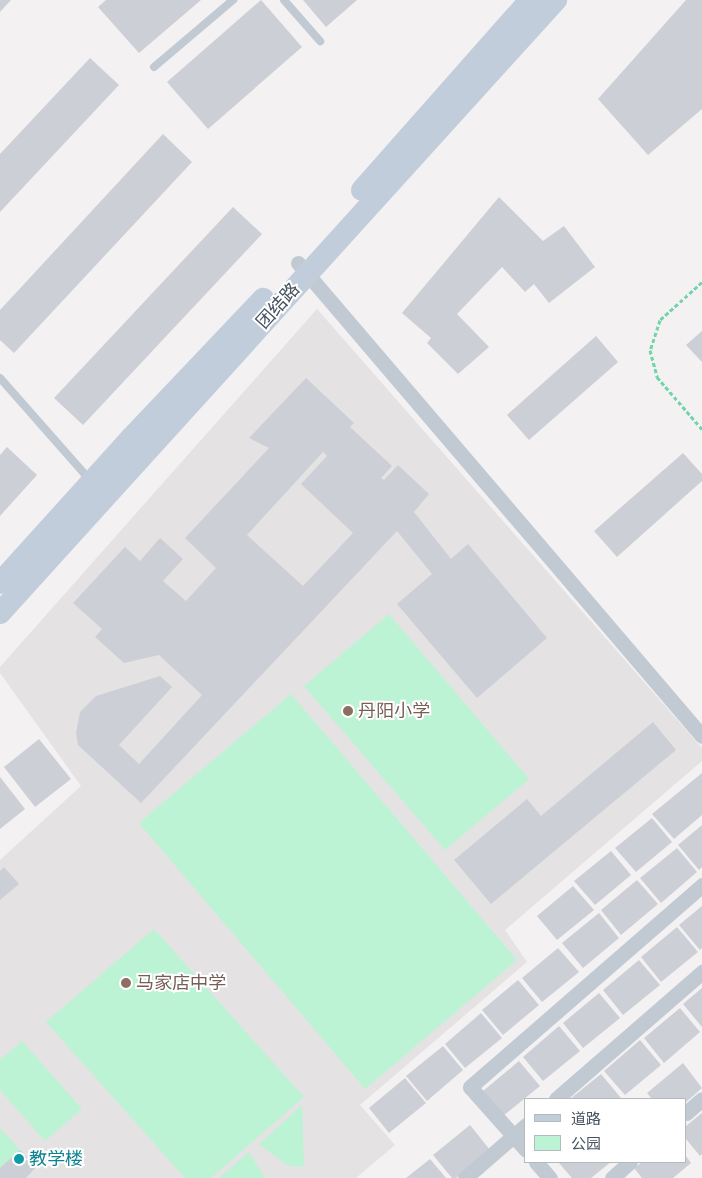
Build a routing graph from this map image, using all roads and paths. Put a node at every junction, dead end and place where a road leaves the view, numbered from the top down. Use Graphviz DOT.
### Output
graph roads {
  1 [pos="233,0"];
  2 [pos="284,0"];
  3 [pos="530,0"];
  4 [pos="556,0"];
  5 [pos="320,41"];
  6 [pos="154,67"];
  7 [pos="302,268"];
  8 [pos="702,282"];
  9 [pos="0,378"];
  10 [pos="702,429"];
  11 [pos="92,481"];
  12 [pos="0,584"];
  13 [pos="0,612"];
  14 [pos="702,736"];
  15 [pos="702,885"];
  16 [pos="702,972"];
  17 [pos="557,1098"];
  18 [pos="702,1099"];
  19 [pos="687,1112"];
  20 [pos="524,1127"];
  21 [pos="513,1136"];
  22 [pos="524,1148"];
  23 [pos="537,1163"];
  24 [pos="629,1163"];
  25 [pos="465,1178"];
  26 [pos="550,1178"];
  27 [pos="612,1178"];
  1 -- 6 [label="lane"];
  2 -- 5 [label="lane"];
  3 -- 7 [label="main road, 团结路"];
  4 -- 7 [label="main road, 团结路"];
  7 -- 11 [label="main road, 团结路"];
  7 -- 13 [label="main road, 团结路"];
  7 -- 14 [label="street"];
  8 -- 10 [label="path"];
  9 -- 11 [label="lane"];
  11 -- 12 [label="main road, 团结路"];
  15 -- 21 [label="street"];
  16 -- 17 [label="street"];
  18 -- 19 [label="street"];
  20 -- 21 [label="street"];
  21 -- 22 [label="street"];
  21 -- 25 [label="street"];
  23 -- 26 [label="street"];
  24 -- 27 [label="street"];
}
